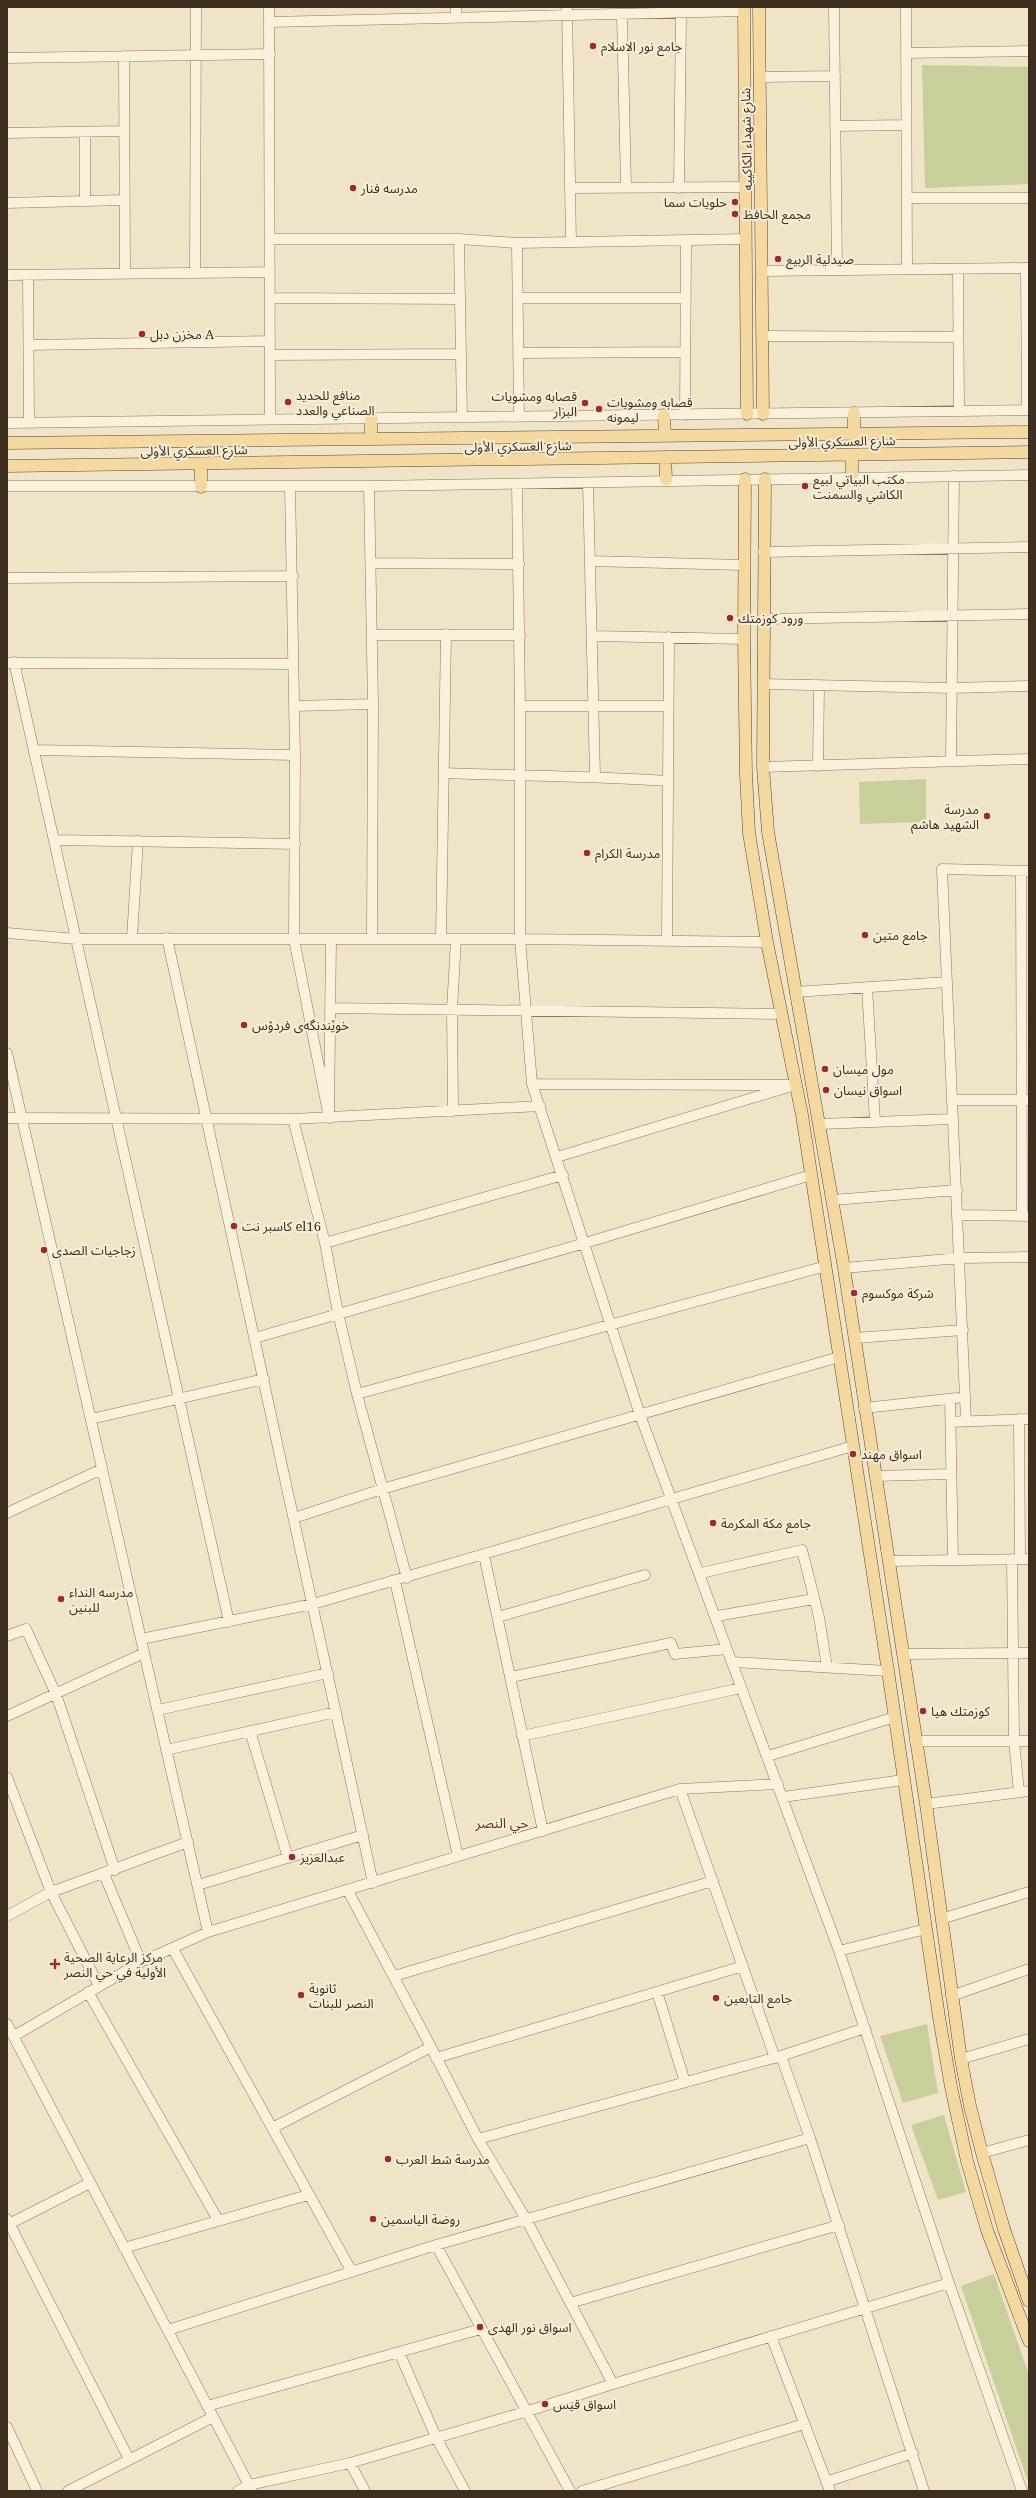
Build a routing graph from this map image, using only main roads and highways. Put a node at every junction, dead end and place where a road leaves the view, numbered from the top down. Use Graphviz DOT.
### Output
graph roads {
  1 [pos="759,7"];
  2 [pos="744,9"];
  3 [pos="854,413"];
  4 [pos="747,414"];
  5 [pos="763,414"];
  6 [pos="664,415"];
  7 [pos="371,417"];
  8 [pos="1029,432"];
  9 [pos="854,433"];
  10 [pos="767,434"];
  11 [pos="665,435"];
  12 [pos="746,435"];
  13 [pos="371,438"];
  14 [pos="7,443"];
  15 [pos="1029,452"];
  16 [pos="746,456"];
  17 [pos="766,456"];
  18 [pos="852,456"];
  19 [pos="665,458"];
  20 [pos="201,464"];
  21 [pos="7,466"];
  22 [pos="852,477"];
  23 [pos="666,479"];
  24 [pos="746,479"];
  25 [pos="765,479"];
  26 [pos="201,487"];
  27 [pos="744,534"];
  28 [pos="763,535"];
  29 [pos="864,1408"];
  30 [pos="847,1410"];
  31 [pos="1029,2301"];
  32 [pos="1029,2341"];
  1 -- 5 [label="main road, شارع شهداء الكاكييه"];
  2 -- 4 [label="main road"];
  3 -- 9 [label="main road"];
  6 -- 11 [label="main road"];
  7 -- 13 [label="main road"];
  8 -- 9 [label="main road, شارع العسكري الأولى"];
  9 -- 10 [label="main road, شارع العسكري الأولى"];
  10 -- 12 [label="main road, شارع العسكري الأولى"];
  10 -- 17 [label="main road"];
  11 -- 12 [label="main road, شارع العسكري الأولى"];
  11 -- 13 [label="main road, شارع العسكري الأولى"];
  12 -- 16 [label="main road"];
  13 -- 14 [label="main road, شارع العسكري الأولى"];
  15 -- 18 [label="main road, شارع العسكري الأولى"];
  16 -- 17 [label="main road, شارع العسكري الأولى"];
  16 -- 19 [label="main road, شارع العسكري الأولى"];
  17 -- 18 [label="main road, شارع العسكري الأولى"];
  18 -- 22 [label="main road"];
  19 -- 20 [label="main road, شارع العسكري الأولى"];
  19 -- 23 [label="main road"];
  20 -- 21 [label="main road, شارع العسكري الأولى"];
  20 -- 26 [label="main road"];
  24 -- 27 [label="main road"];
  25 -- 28 [label="main road"];
  27 -- 28 [label="main road"];
  27 -- 30 [label="main road"];
  28 -- 29 [label="main road"];
  29 -- 30 [label="main road"];
  29 -- 31 [label="main road"];
  30 -- 32 [label="main road"];
}
